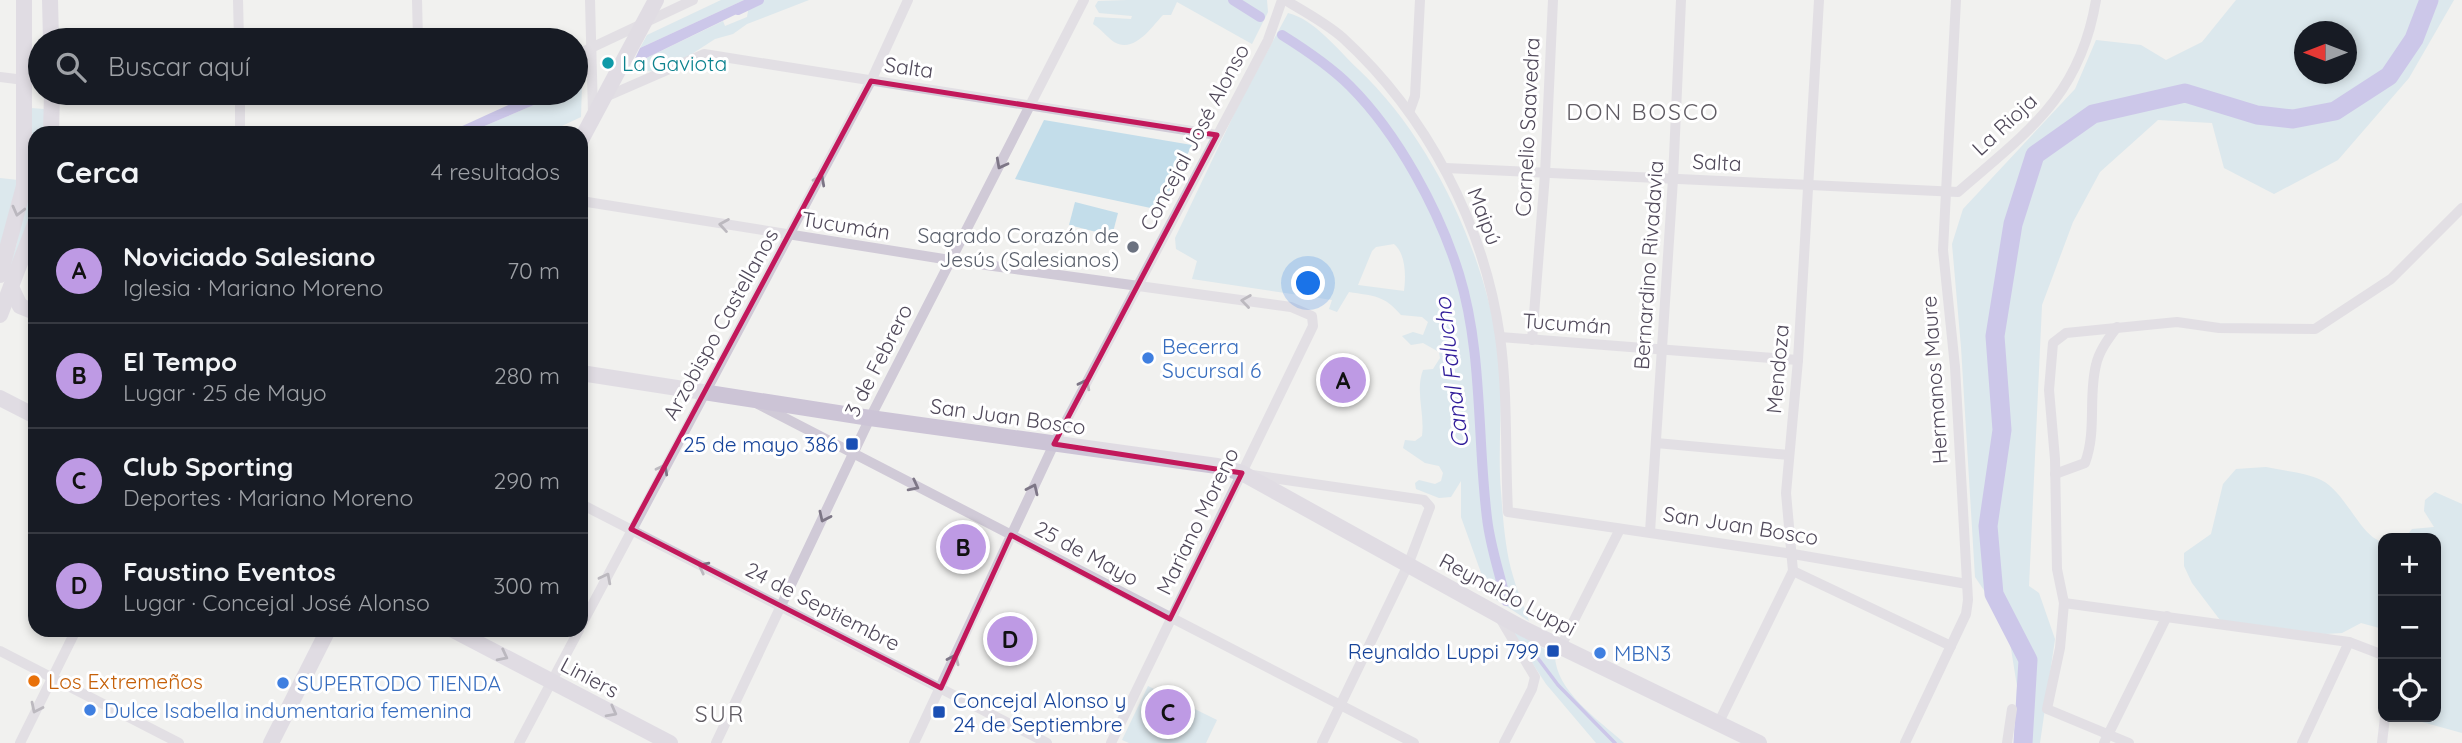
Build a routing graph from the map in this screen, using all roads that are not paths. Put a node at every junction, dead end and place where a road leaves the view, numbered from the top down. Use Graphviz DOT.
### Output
graph roads {
  1 [pos="24,0"];
  2 [pos="50,0"];
  3 [pos="238,0"];
  4 [pos="417,0"];
  5 [pos="590,0"];
  6 [pos="656,0"];
  7 [pos="693,0"];
  8 [pos="908,0"];
  9 [pos="1084,0"];
  10 [pos="1283,0"];
  11 [pos="1420,0"];
  12 [pos="1553,0"];
  13 [pos="1681,0"];
  14 [pos="1819,0"];
  15 [pos="1956,0"];
  16 [pos="2096,0"];
  17 [pos="644,22"];
  18 [pos="51,28"];
  19 [pos="239,28"];
  20 [pos="418,28"];
  21 [pos="591,48"];
  22 [pos="588,49"];
  23 [pos="0,77"];
  24 [pos="871,81"];
  25 [pos="28,84"];
  26 [pos="603,98"];
  27 [pos="1032,103"];
  28 [pos="52,105"];
  29 [pos="240,105"];
  30 [pos="1410,110"];
  31 [pos="593,116"];
  32 [pos="51,126"];
  33 [pos="240,126"];
  34 [pos="588,126"];
  35 [pos="1217,135"];
  36 [pos="1446,169"];
  37 [pos="1545,174"];
  38 [pos="1673,179"];
  39 [pos="1809,185"];
  40 [pos="1958,192"];
  41 [pos="1945,193"];
  42 [pos="588,202"];
  43 [pos="2462,208"];
  44 [pos="1944,215"];
  45 [pos="790,236"];
  46 [pos="28,238"];
  47 [pos="950,260"];
  48 [pos="6,281"];
  49 [pos="1136,285"];
  50 [pos="28,309"];
  51 [pos="0,316"];
  52 [pos="1312,316"];
  53 [pos="2117,327"];
  54 [pos="1500,337"];
  55 [pos="1532,340"];
  56 [pos="1662,349"];
  57 [pos="1798,360"];
  58 [pos="588,374"];
  59 [pos="705,390"];
  60 [pos="743,396"];
  61 [pos="0,398"];
  62 [pos="28,412"];
  63 [pos="870,418"];
  64 [pos="1656,443"];
  65 [pos="1054,444"];
  66 [pos="853,455"];
  67 [pos="1788,455"];
  68 [pos="1242,473"];
  69 [pos="2055,474"];
  70 [pos="588,508"];
  71 [pos="1508,512"];
  72 [pos="1620,528"];
  73 [pos="631,529"];
  74 [pos="1650,532"];
  75 [pos="1011,535"];
  76 [pos="1793,554"];
  77 [pos="1408,565"];
  78 [pos="1793,571"];
  79 [pos="1967,584"];
  80 [pos="2064,603"];
  81 [pos="782,607"];
  82 [pos="588,612"];
  83 [pos="1499,615"];
  84 [pos="2167,616"];
  85 [pos="1170,619"];
  86 [pos="72,637"];
  87 [pos="324,637"];
  88 [pos="467,637"];
  89 [pos="575,637"];
  90 [pos="2349,642"];
  91 [pos="1561,646"];
  92 [pos="1951,646"];
  93 [pos="0,651"];
  94 [pos="2378,652"];
  95 [pos="51,677"];
  96 [pos="553,681"];
  97 [pos="941,688"];
  98 [pos="1340,706"];
  99 [pos="2012,709"];
  100 [pos="2384,722"];
  101 [pos="1718,724"];
  102 [pos="2106,739"];
  103 [pos="19,743"];
  104 [pos="179,743"];
  105 [pos="271,743"];
  106 [pos="519,743"];
  107 [pos="670,743"];
  108 [pos="716,743"];
  109 [pos="914,743"];
  110 [pos="1048,743"];
  111 [pos="1111,743"];
  112 [pos="1322,743"];
  113 [pos="1414,743"];
  114 [pos="1504,743"];
  115 [pos="1759,743"];
  116 [pos="1905,743"];
  117 [pos="2007,743"];
  118 [pos="2129,743"];
  119 [pos="2302,743"];
  120 [pos="2382,743"];
  1 -- 25 [label="street"];
  2 -- 18 [label="street"];
  3 -- 19 [label="street"];
  4 -- 20 [label="street"];
  5 -- 21 [label="street"];
  6 -- 17 [label="street"];
  7 -- 17 [label="street"];
  8 -- 24 [label="street, Arzobispo Castellanos"];
  9 -- 27 [label="street, 3 de Febrero"];
  10 -- 30 [label="street, Maipú"];
  10 -- 35 [label="street, Concejal José Alonso"];
  11 -- 30 [label="street"];
  12 -- 37 [label="street, Cornelio Saavedra"];
  13 -- 38 [label="street, Bernardino Rivadavia"];
  14 -- 39 [label="street, Mendoza"];
  15 -- 41 [label="street, Hermanos Maure"];
  16 -- 40 [label="street, La Rioja"];
  17 -- 21 [label="street"];
  17 -- 26 [label="street"];
  21 -- 22 [label="street"];
  21 -- 31 [label="street"];
  23 -- 25 [label="street"];
  24 -- 26 [label="street, Salta"];
  24 -- 27 [label="street, Salta"];
  45 -- 24 [label="street, Arzobispo Castellanos, one-way"];
  25 -- 48 [label="street, one-way"];
  26 -- 31 [label="street"];
  27 -- 35 [label="street, Salta"];
  27 -- 47 [label="street, 3 de Febrero, one-way"];
  28 -- 32 [label="street"];
  29 -- 33 [label="street"];
  30 -- 36 [label="street, Maipú"];
  31 -- 34 [label="street"];
  35 -- 49 [label="street, Concejal José Alonso"];
  36 -- 37 [label="street, Salta"];
  36 -- 54 [label="street, Maipú"];
  37 -- 38 [label="street, Salta"];
  37 -- 55 [label="street, Cornelio Saavedra"];
  38 -- 39 [label="street, Salta"];
  38 -- 56 [label="street, Bernardino Rivadavia"];
  39 -- 41 [label="street, Salta"];
  39 -- 57 [label="street, Mendoza"];
  40 -- 41 [label="street"];
  40 -- 44 [label="street, La Rioja"];
  41 -- 44 [label="street, Hermanos Maure"];
  45 -- 42 [label="street, Tucumán, one-way"];
  43 -- 53 [label="street"];
  44 -- 79 [label="street, Hermanos Maure"];
  45 -- 47 [label="street, Tucumán"];
  45 -- 59 [label="street, Arzobispo Castellanos"];
  46 -- 48 [label="street"];
  47 -- 49 [label="street, Tucumán"];
  47 -- 63 [label="street, 3 de Febrero"];
  48 -- 50 [label="street"];
  48 -- 51 [label="street"];
  52 -- 49 [label="street, Tucumán, one-way"];
  65 -- 49 [label="street, Concejal José Alonso, one-way"];
  52 -- 68 [label="street, Mariano Moreno"];
  53 -- 69 [label="street"];
  53 -- 69 [label="street"];
  54 -- 55 [label="street, Tucumán"];
  54 -- 71 [label="street, Maipú"];
  55 -- 56 [label="street, Tucumán"];
  56 -- 57 [label="street, Tucumán"];
  56 -- 64 [label="street, Bernardino Rivadavia"];
  57 -- 67 [label="street, Mendoza"];
  58 -- 59 [label="street, San Juan Bosco"];
  59 -- 60 [label="street, San Juan Bosco"];
  73 -- 59 [label="street, Arzobispo Castellanos, one-way"];
  60 -- 63 [label="street, San Juan Bosco"];
  60 -- 66 [label="street, 25 de Mayo"];
  61 -- 62 [label="street"];
  63 -- 65 [label="street, San Juan Bosco"];
  63 -- 66 [label="street, 3 de Febrero"];
  64 -- 67 [label="street"];
  64 -- 74 [label="street, Bernardino Rivadavia"];
  65 -- 68 [label="street, San Juan Bosco"];
  75 -- 65 [label="street, Concejal José Alonso, one-way"];
  66 -- 75 [label="street, 25 de Mayo, one-way"];
  66 -- 81 [label="street, 3 de Febrero, one-way"];
  67 -- 76 [label="street, Mendoza"];
  68 -- 77 [label="street, Reynaldo Luppi"];
  68 -- 77 [label="street, San Juan Bosco"];
  68 -- 85 [label="street, Mariano Moreno"];
  69 -- 80 [label="street"];
  70 -- 73 [label="street, 24 de Septiembre"];
  71 -- 72 [label="street, San Juan Bosco"];
  72 -- 74 [label="street, San Juan Bosco"];
  72 -- 91 [label="street"];
  81 -- 73 [label="street, 24 de Septiembre, one-way"];
  82 -- 73 [label="street, Arzobispo Castellanos, one-way"];
  74 -- 76 [label="street, San Juan Bosco"];
  75 -- 85 [label="street, 25 de Mayo"];
  97 -- 75 [label="street, Concejal José Alonso, one-way"];
  76 -- 78 [label="street, Mendoza"];
  76 -- 79 [label="street, San Juan Bosco"];
  77 -- 83 [label="street, Reynaldo Luppi"];
  77 -- 98 [label="street"];
  78 -- 92 [label="street"];
  78 -- 101 [label="street, Mendoza"];
  79 -- 92 [label="street, Hermanos Maure"];
  80 -- 84 [label="street"];
  80 -- 102 [label="street"];
  81 -- 97 [label="street, 24 de Septiembre"];
  81 -- 108 [label="street, 3 de Febrero"];
  83 -- 91 [label="street, Reynaldo Luppi"];
  83 -- 114 [label="street"];
  84 -- 90 [label="street"];
  84 -- 102 [label="street"];
  85 -- 98 [label="street, 25 de Mayo"];
  85 -- 111 [label="street, Mariano Moreno"];
  86 -- 95 [label="street"];
  87 -- 105 [label="street"];
  88 -- 96 [label="street, Liniers, one-way"];
  89 -- 96 [label="street, Arzobispo Castellanos"];
  90 -- 94 [label="street"];
  90 -- 119 [label="street"];
  91 -- 101 [label="street, Reynaldo Luppi"];
  92 -- 116 [label="street, Hermanos Maure"];
  93 -- 95 [label="street"];
  95 -- 103 [label="street, one-way"];
  95 -- 104 [label="street"];
  96 -- 106 [label="street, Arzobispo Castellanos"];
  96 -- 107 [label="street, Liniers, one-way"];
  97 -- 109 [label="street, Concejal José Alonso"];
  97 -- 110 [label="street, 24 de Septiembre"];
  98 -- 112 [label="street"];
  98 -- 113 [label="street, 25 de Mayo"];
  99 -- 117 [label="street"];
  100 -- 120 [label="street"];
  101 -- 115 [label="street, Reynaldo Luppi"];
  102 -- 118 [label="street"];
}
